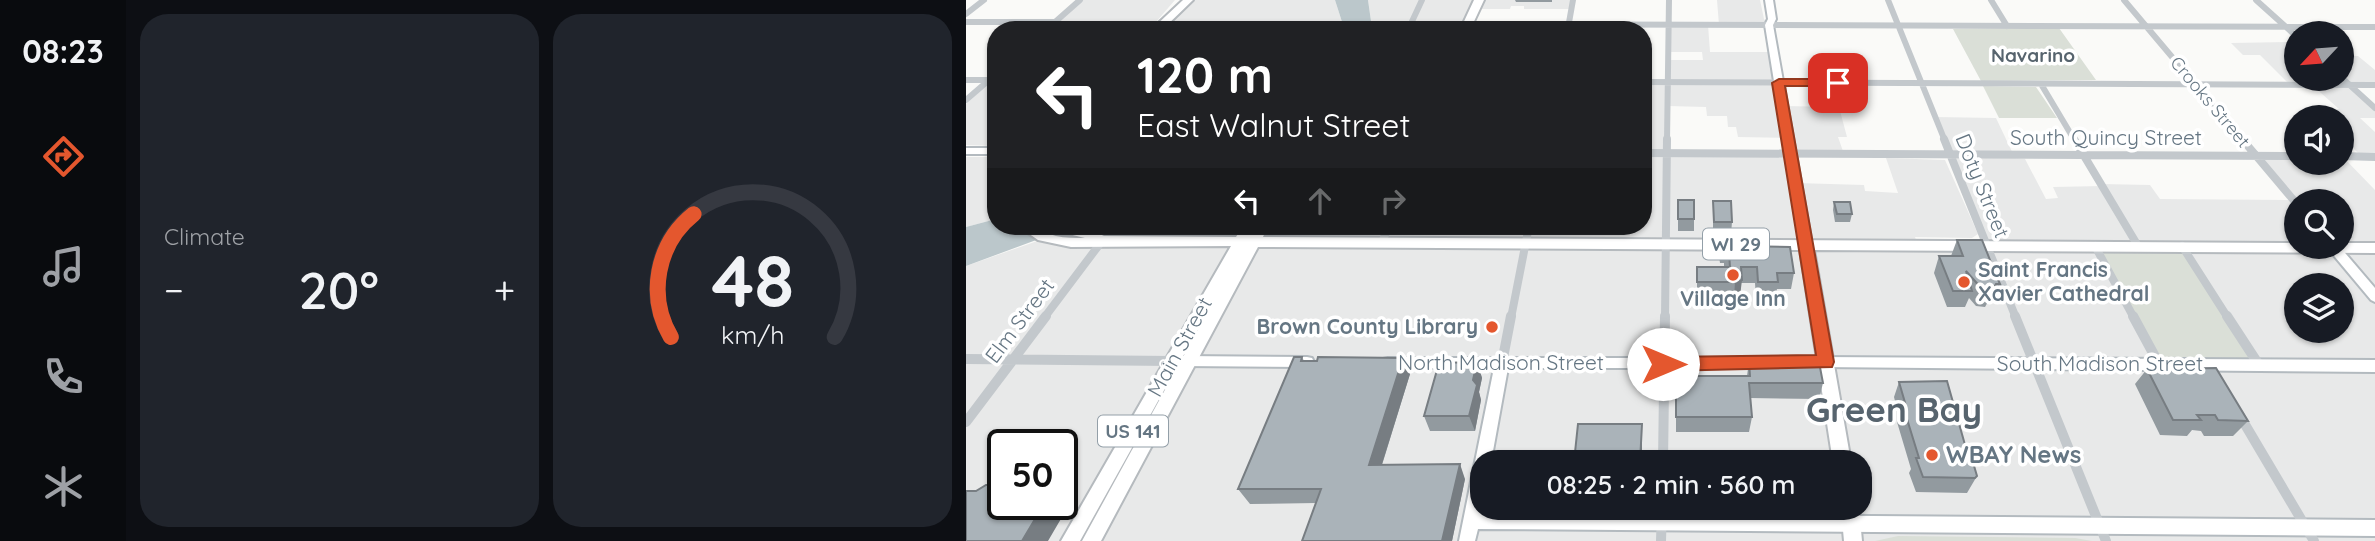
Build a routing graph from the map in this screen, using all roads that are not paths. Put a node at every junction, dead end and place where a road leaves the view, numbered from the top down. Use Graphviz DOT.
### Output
graph roads {
  1 [pos="984,0"];
  2 [pos="1080,0"];
  3 [pos="1179,0"];
  4 [pos="1188,0"];
  5 [pos="1422,0"];
  6 [pos="1469,0"];
  7 [pos="1479,0"];
  8 [pos="1573,0"];
  9 [pos="1669,0"];
  10 [pos="1760,0"];
  11 [pos="1769,0"];
  12 [pos="1888,0"];
  13 [pos="1991,0"];
  14 [pos="2123,0"];
  15 [pos="2256,0"];
  16 [pos="966,13"];
  17 [pos="1056,21"];
  18 [pos="1164,21"];
  19 [pos="1412,21"];
  20 [pos="1464,21"];
  21 [pos="1466,21"];
  22 [pos="1569,21"];
  23 [pos="966,22"];
  24 [pos="987,22"];
  25 [pos="1669,24"];
  26 [pos="1652,25"];
  27 [pos="1769,25"];
  28 [pos="1898,25"];
  29 [pos="2007,26"];
  30 [pos="2146,26"];
  31 [pos="2284,26"];
  32 [pos="2284,27"];
  33 [pos="2354,27"];
  34 [pos="2375,27"];
  35 [pos="987,77"];
  36 [pos="966,79"];
  37 [pos="987,82"];
  38 [pos="1652,82"];
  39 [pos="1668,82"];
  40 [pos="1779,83"];
  41 [pos="1922,83"];
  42 [pos="2041,84"];
  43 [pos="2195,84"];
  44 [pos="2284,85"];
  45 [pos="2354,85"];
  46 [pos="2375,85"];
  47 [pos="2354,89"];
  48 [pos="966,100"];
  49 [pos="2375,108"];
  50 [pos="966,151"];
  51 [pos="987,151"];
  52 [pos="1652,153"];
  53 [pos="1667,153"];
  54 [pos="1791,154"];
  55 [pos="1951,155"];
  56 [pos="2084,155"];
  57 [pos="2256,156"];
  58 [pos="2284,156"];
  59 [pos="2354,156"];
  60 [pos="2375,157"];
  61 [pos="2284,190"];
  62 [pos="1040,235"];
  63 [pos="1090,235"];
  64 [pos="1248,235"];
  65 [pos="1254,235"];
  66 [pos="1385,235"];
  67 [pos="1527,235"];
  68 [pos="1101,241"];
  69 [pos="1198,242"];
  70 [pos="1247,242"];
  71 [pos="1382,242"];
  72 [pos="1526,243"];
  73 [pos="1665,244"];
  74 [pos="1806,244"];
  75 [pos="1987,245"];
  76 [pos="2095,246"];
  77 [pos="2138,246"];
  78 [pos="2182,246"];
  79 [pos="2284,247"];
  80 [pos="2354,248"];
  81 [pos="2375,248"];
  82 [pos="2342,259"];
  83 [pos="1221,274"];
  84 [pos="2375,297"];
  85 [pos="966,359"];
  86 [pos="1013,359"];
  87 [pos="1181,361"];
  88 [pos="1323,362"];
  89 [pos="1378,362"];
  90 [pos="1826,362"];
  91 [pos="1502,363"];
  92 [pos="1663,364"];
  93 [pos="2035,364"];
  94 [pos="2159,364"];
  95 [pos="2259,365"];
  96 [pos="2375,366"];
  97 [pos="2236,409"];
  98 [pos="966,422"];
  99 [pos="1485,450"];
  100 [pos="1663,450"];
  101 [pos="1840,450"];
  102 [pos="1503,520"];
  103 [pos="1662,520"];
  104 [pos="1736,520"];
  105 [pos="1471,521"];
  106 [pos="2099,525"];
  107 [pos="1854,528"];
  108 [pos="2375,528"];
  109 [pos="2310,534"];
  110 [pos="1070,541"];
  111 [pos="1091,541"];
  112 [pos="1467,541"];
  113 [pos="1661,541"];
  114 [pos="2106,541"];
  1 -- 16 [label="street"];
  2 -- 17 [label="street"];
  3 -- 18 [label="main road"];
  4 -- 18 [label="main road"];
  5 -- 19 [label="street"];
  6 -- 20 [label="main road"];
  7 -- 21 [label="main road"];
  8 -- 22 [label="street"];
  9 -- 25 [label="street"];
  10 -- 27 [label="main road"];
  11 -- 27 [label="main road"];
  12 -- 28 [label="street, Doty Street"];
  13 -- 29 [label="street"];
  14 -- 30 [label="street, Crooks Street"];
  15 -- 31 [label="street"];
  23 -- 24 [label="street"];
  25 -- 26 [label="street"];
  25 -- 27 [label="street"];
  25 -- 39 [label="street"];
  27 -- 28 [label="street"];
  27 -- 40 [label="main road"];
  28 -- 29 [label="street"];
  28 -- 41 [label="street, Doty Street"];
  29 -- 30 [label="street"];
  30 -- 32 [label="street"];
  30 -- 43 [label="street, Crooks Street"];
  33 -- 34 [label="street"];
  35 -- 36 [label="street"];
  37 -- 48 [label="street"];
  38 -- 39 [label="street"];
  39 -- 40 [label="street"];
  39 -- 53 [label="street"];
  40 -- 41 [label="street"];
  40 -- 54 [label="main road"];
  41 -- 42 [label="street"];
  41 -- 55 [label="street, Doty Street"];
  42 -- 43 [label="street"];
  42 -- 56 [label="street"];
  43 -- 44 [label="street"];
  43 -- 57 [label="street, Crooks Street"];
  45 -- 46 [label="street"];
  47 -- 49 [label="street"];
  50 -- 51 [label="main road"];
  52 -- 53 [label="street, South Quincy Street"];
  53 -- 54 [label="street, South Quincy Street"];
  53 -- 73 [label="street"];
  54 -- 55 [label="street, South Quincy Street"];
  54 -- 74 [label="main road"];
  55 -- 56 [label="street, South Quincy Street"];
  55 -- 75 [label="street, Doty Street"];
  56 -- 57 [label="street, South Quincy Street"];
  56 -- 77 [label="street"];
  57 -- 58 [label="street, South Quincy Street"];
  57 -- 61 [label="street, Crooks Street"];
  59 -- 60 [label="street"];
  62 -- 68 [label="main road"];
  63 -- 68 [label="main road"];
  64 -- 70 [label="main road, Main Street / US 141"];
  65 -- 70 [label="main road, Main Street / US 141"];
  66 -- 71 [label="street"];
  67 -- 72 [label="street"];
  68 -- 69 [label="main road"];
  68 -- 86 [label="street, Elm Street"];
  69 -- 70 [label="main road"];
  69 -- 83 [label="main road"];
  70 -- 71 [label="main road, WI 29"];
  70 -- 83 [label="main road, Main Street / US 141"];
  70 -- 87 [label="main road, Main Street / US 141"];
  71 -- 72 [label="main road, WI 29"];
  72 -- 73 [label="main road, WI 29"];
  72 -- 91 [label="street"];
  73 -- 74 [label="main road, WI 29"];
  73 -- 92 [label="street"];
  74 -- 75 [label="main road"];
  74 -- 90 [label="main road"];
  75 -- 76 [label="main road"];
  75 -- 93 [label="street, Doty Street"];
  76 -- 77 [label="main road"];
  76 -- 94 [label="street"];
  77 -- 78 [label="main road"];
  78 -- 79 [label="main road"];
  78 -- 95 [label="street"];
  80 -- 81 [label="main road"];
  82 -- 84 [label="main road"];
  83 -- 87 [label="main road, Main Street / US 141"];
  85 -- 86 [label="street"];
  86 -- 87 [label="street"];
  86 -- 98 [label="street, Elm Street"];
  87 -- 88 [label="main road"];
  87 -- 110 [label="main road, Main Street / US 141"];
  87 -- 111 [label="main road, Main Street / US 141"];
  89 -- 91 [label="main road, North Madison Street"];
  90 -- 92 [label="main road, North Madison Street"];
  90 -- 93 [label="main road, South Madison Street"];
  90 -- 101 [label="main road"];
  91 -- 92 [label="main road, North Madison Street"];
  91 -- 99 [label="main road"];
  92 -- 100 [label="street"];
  93 -- 94 [label="main road, South Madison Street"];
  93 -- 106 [label="street, Doty Street"];
  94 -- 95 [label="main road, South Madison Street"];
  95 -- 96 [label="main road, South Madison Street"];
  97 -- 109 [label="street"];
  102 -- 105 [label="main road"];
  103 -- 113 [label="street"];
  104 -- 107 [label="main road"];
  105 -- 112 [label="main road"];
  106 -- 107 [label="main road"];
  106 -- 109 [label="main road"];
  106 -- 114 [label="street, Doty Street"];
  108 -- 109 [label="main road"];
}
